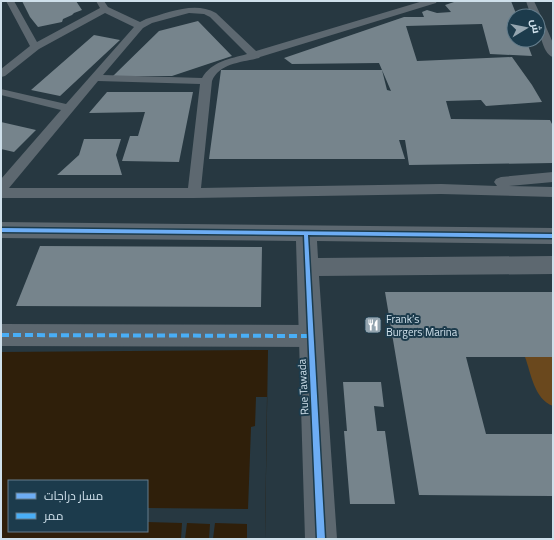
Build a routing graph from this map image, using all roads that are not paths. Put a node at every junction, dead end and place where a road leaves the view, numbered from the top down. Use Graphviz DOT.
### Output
graph roads {
  1 [pos="10,1"];
  2 [pos="433,1"];
  3 [pos="102,5"];
  4 [pos="140,26"];
  5 [pos="546,38"];
  6 [pos="35,47"];
  7 [pos="553,54"];
  8 [pos="255,56"];
  9 [pos="1,74"];
  10 [pos="95,78"];
  11 [pos="206,81"];
  12 [pos="1,92"];
  13 [pos="69,108"];
  14 [pos="553,177"];
  15 [pos="1,188"];
  16 [pos="441,189"];
  17 [pos="1,192"];
  18 [pos="194,192"];
  19 [pos="553,192"];
  20 [pos="1,230"];
  21 [pos="306,233"];
  22 [pos="553,236"];
  23 [pos="553,265"];
  24 [pos="307,266"];
  25 [pos="1,335"];
  26 [pos="310,336"];
  27 [pos="321,539"];
  1 -- 6 [label="lane"];
  2 -- 8 [label="lane"];
  3 -- 4 [label="lane"];
  3 -- 6 [label="lane"];
  4 -- 8 [label="lane"];
  4 -- 10 [label="lane"];
  5 -- 7 [label="lane"];
  6 -- 9 [label="lane"];
  8 -- 11 [label="lane"];
  10 -- 11 [label="lane"];
  10 -- 13 [label="lane"];
  11 -- 18 [label="lane"];
  12 -- 13 [label="lane"];
  13 -- 15 [label="lane"];
  14 -- 16 [label="lane"];
  16 -- 18 [label="lane"];
  16 -- 19 [label="lane"];
  17 -- 18 [label="lane"];
  20 -- 21 [label="street"];
  21 -- 22 [label="street"];
  21 -- 24 [label="street, Rue Tawada"];
  23 -- 24 [label="street"];
  24 -- 26 [label="street, Rue Tawada"];
  25 -- 26 [label="street"];
  26 -- 27 [label="street, Rue Tawada"];
}
